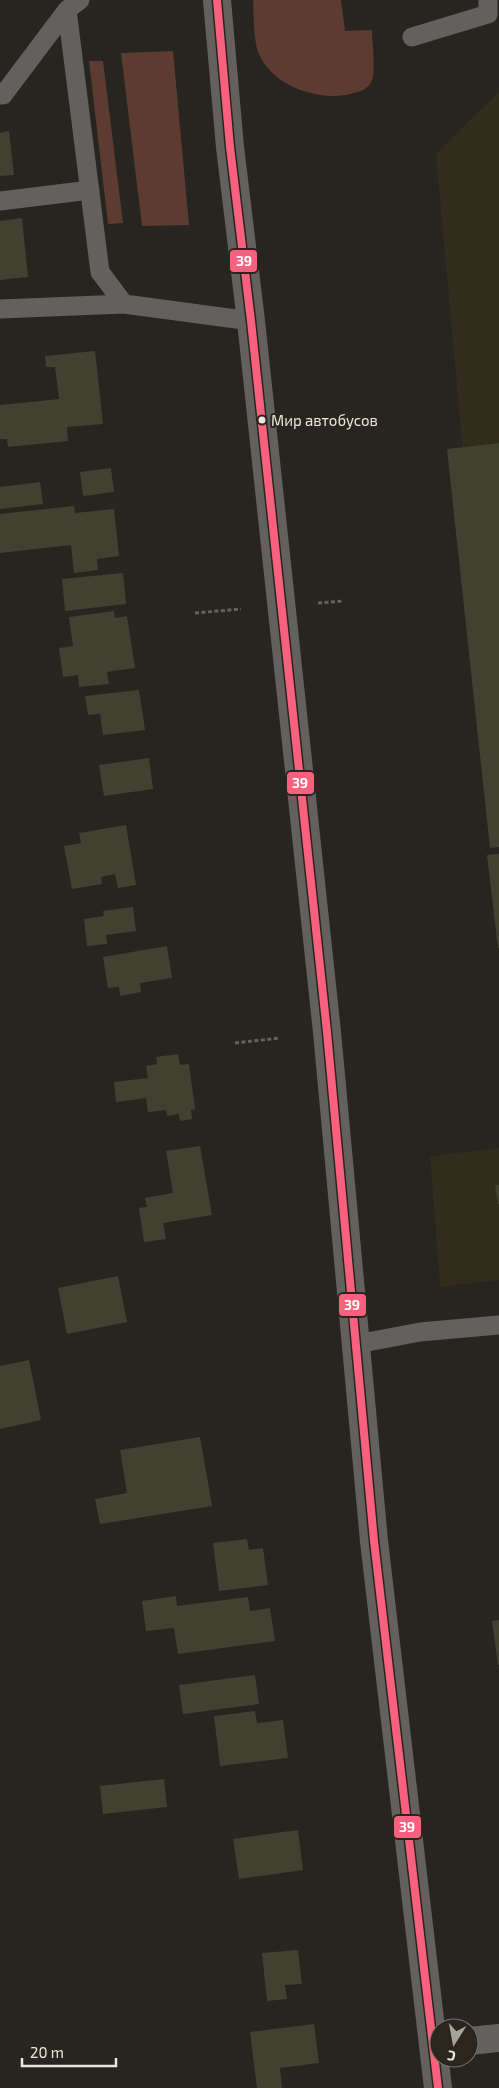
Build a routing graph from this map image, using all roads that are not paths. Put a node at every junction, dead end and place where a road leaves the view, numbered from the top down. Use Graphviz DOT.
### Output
graph roads {
  1 [pos="217,0"];
  2 [pos="488,0"];
  3 [pos="74,5"];
  4 [pos="412,37"];
  5 [pos="0,95"];
  6 [pos="90,190"];
  7 [pos="0,201"];
  8 [pos="124,304"];
  9 [pos="0,309"];
  10 [pos="252,321"];
  11 [pos="499,1325"];
  12 [pos="357,1344"];
  13 [pos="433,2018"];
  14 [pos="499,2038"];
  15 [pos="479,2040"];
  16 [pos="437,2068"];
  17 [pos="438,2088"];
  1 -- 10 [label="main road"];
  2 -- 4 [label="lane"];
  3 -- 5 [label="lane"];
  3 -- 6 [label="lane"];
  6 -- 7 [label="lane"];
  6 -- 8 [label="lane"];
  8 -- 9 [label="lane"];
  8 -- 10 [label="lane"];
  10 -- 12 [label="main road"];
  11 -- 12 [label="lane"];
  12 -- 13 [label="main road"];
  14 -- 15 [label="street"];
  16 -- 17 [label="main road"];
}
